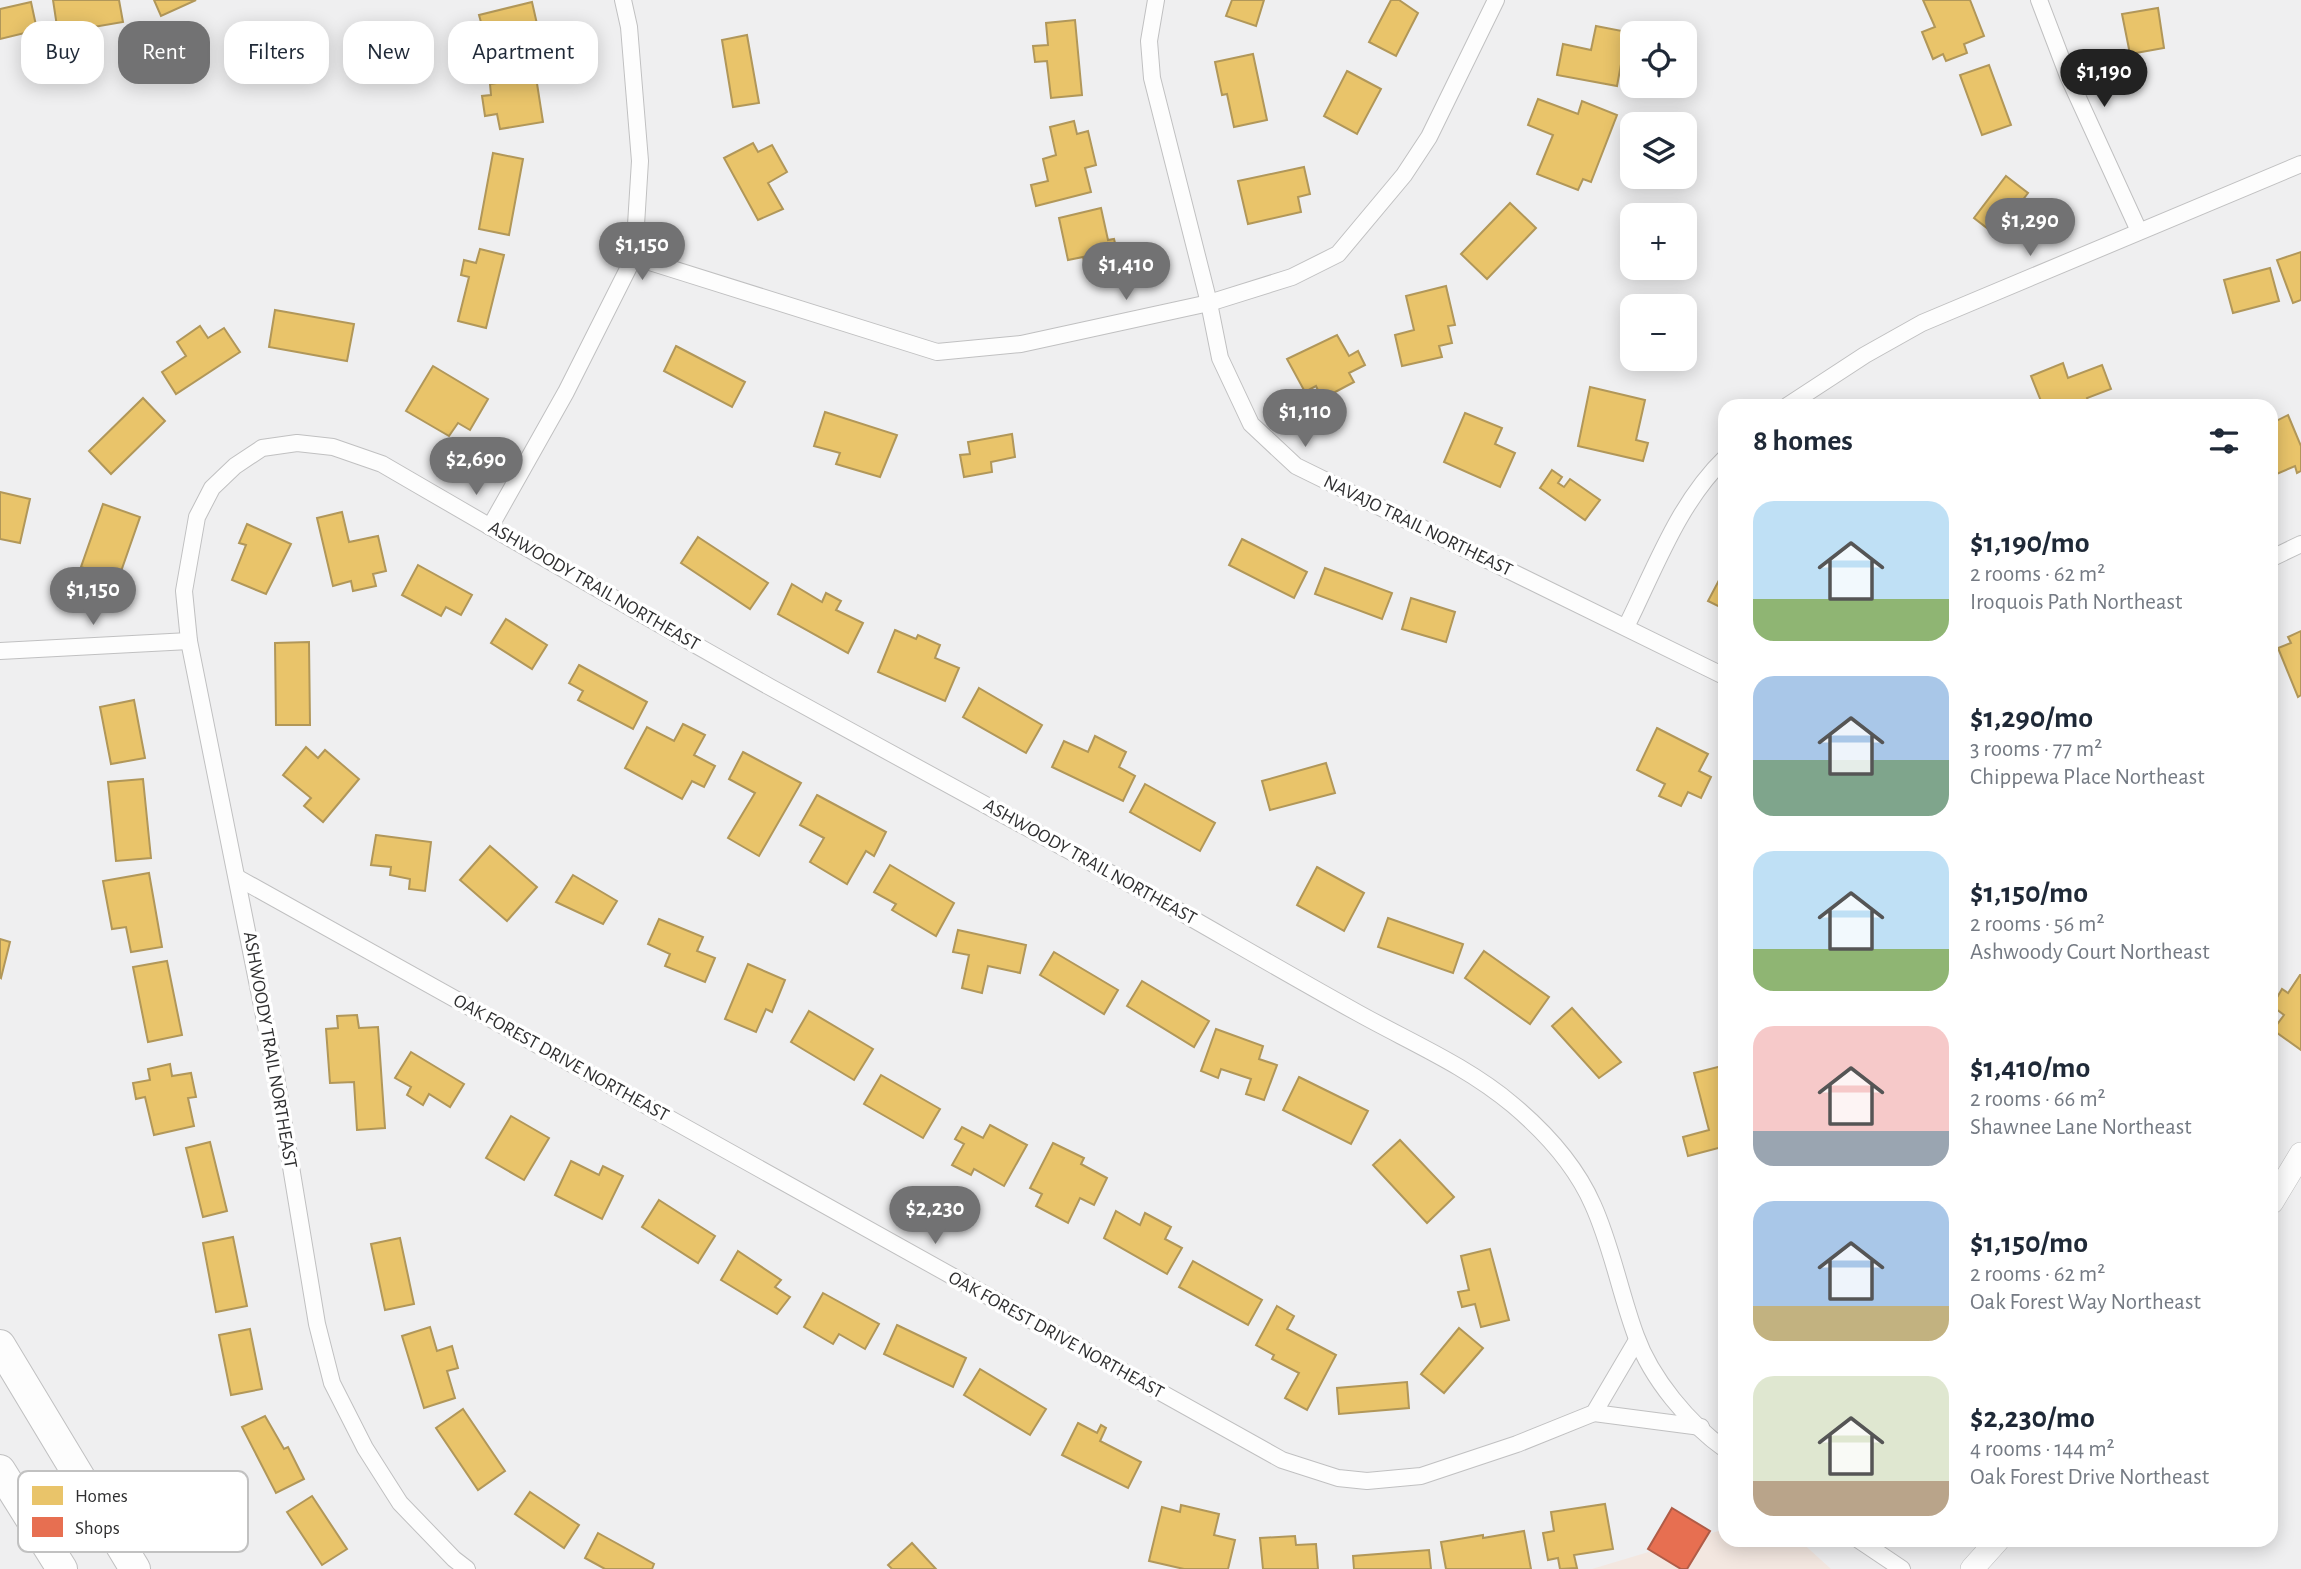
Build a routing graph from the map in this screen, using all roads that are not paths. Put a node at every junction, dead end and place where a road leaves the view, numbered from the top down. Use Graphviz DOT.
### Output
graph roads {
  1 [pos="624,0"];
  2 [pos="1156,0"];
  3 [pos="1496,0"];
  4 [pos="2039,0"];
  5 [pos="2301,164"];
  6 [pos="2139,231"];
  7 [pos="634,257"];
  8 [pos="1209,303"];
  9 [pos="1798,399"];
  10 [pos="1718,464"];
  11 [pos="490,527"];
  12 [pos="2301,544"];
  13 [pos="2278,555"];
  14 [pos="1626,628"];
  15 [pos="188,640"];
  16 [pos="0,651"];
  17 [pos="1718,673"];
  18 [pos="238,878"];
  19 [pos="2301,1154"];
  20 [pos="2278,1192"];
  21 [pos="1637,1340"];
  22 [pos="0,1345"];
  23 [pos="1594,1413"];
  24 [pos="1701,1427"];
  25 [pos="1718,1443"];
  26 [pos="0,1470"];
  27 [pos="76,1471"];
  28 [pos="18,1499"];
  29 [pos="1869,1547"];
  30 [pos="1992,1547"];
  31 [pos="51,1552"];
  32 [pos="125,1552"];
  33 [pos="62,1569"];
  34 [pos="135,1569"];
  35 [pos="467,1569"];
  36 [pos="1902,1569"];
  37 [pos="1972,1569"];
  1 -- 7 [label="street"];
  2 -- 8 [label="street, NAVAJO TRAIL NORTHEAST"];
  3 -- 8 [label="street"];
  4 -- 6 [label="street"];
  5 -- 6 [label="street"];
  6 -- 9 [label="street"];
  7 -- 8 [label="street"];
  7 -- 11 [label="street"];
  8 -- 14 [label="street, NAVAJO TRAIL NORTHEAST"];
  10 -- 14 [label="street"];
  11 -- 15 [label="street, ASHWOODY TRAIL NORTHEAST"];
  11 -- 21 [label="street, ASHWOODY TRAIL NORTHEAST"];
  12 -- 13 [label="street"];
  14 -- 17 [label="street, NAVAJO TRAIL NORTHEAST"];
  15 -- 16 [label="street"];
  15 -- 18 [label="street, ASHWOODY TRAIL NORTHEAST"];
  18 -- 23 [label="street, OAK FOREST DRIVE NORTHEAST"];
  18 -- 35 [label="street, ASHWOODY TRAIL NORTHEAST"];
  19 -- 20 [label="main road"];
  21 -- 23 [label="street"];
  21 -- 24 [label="street"];
  22 -- 27 [label="highway"];
  23 -- 24 [label="street"];
  24 -- 25 [label="street"];
  26 -- 28 [label="highway"];
  29 -- 36 [label="street"];
  30 -- 37 [label="main road"];
  31 -- 33 [label="highway"];
  32 -- 34 [label="highway"];
}
